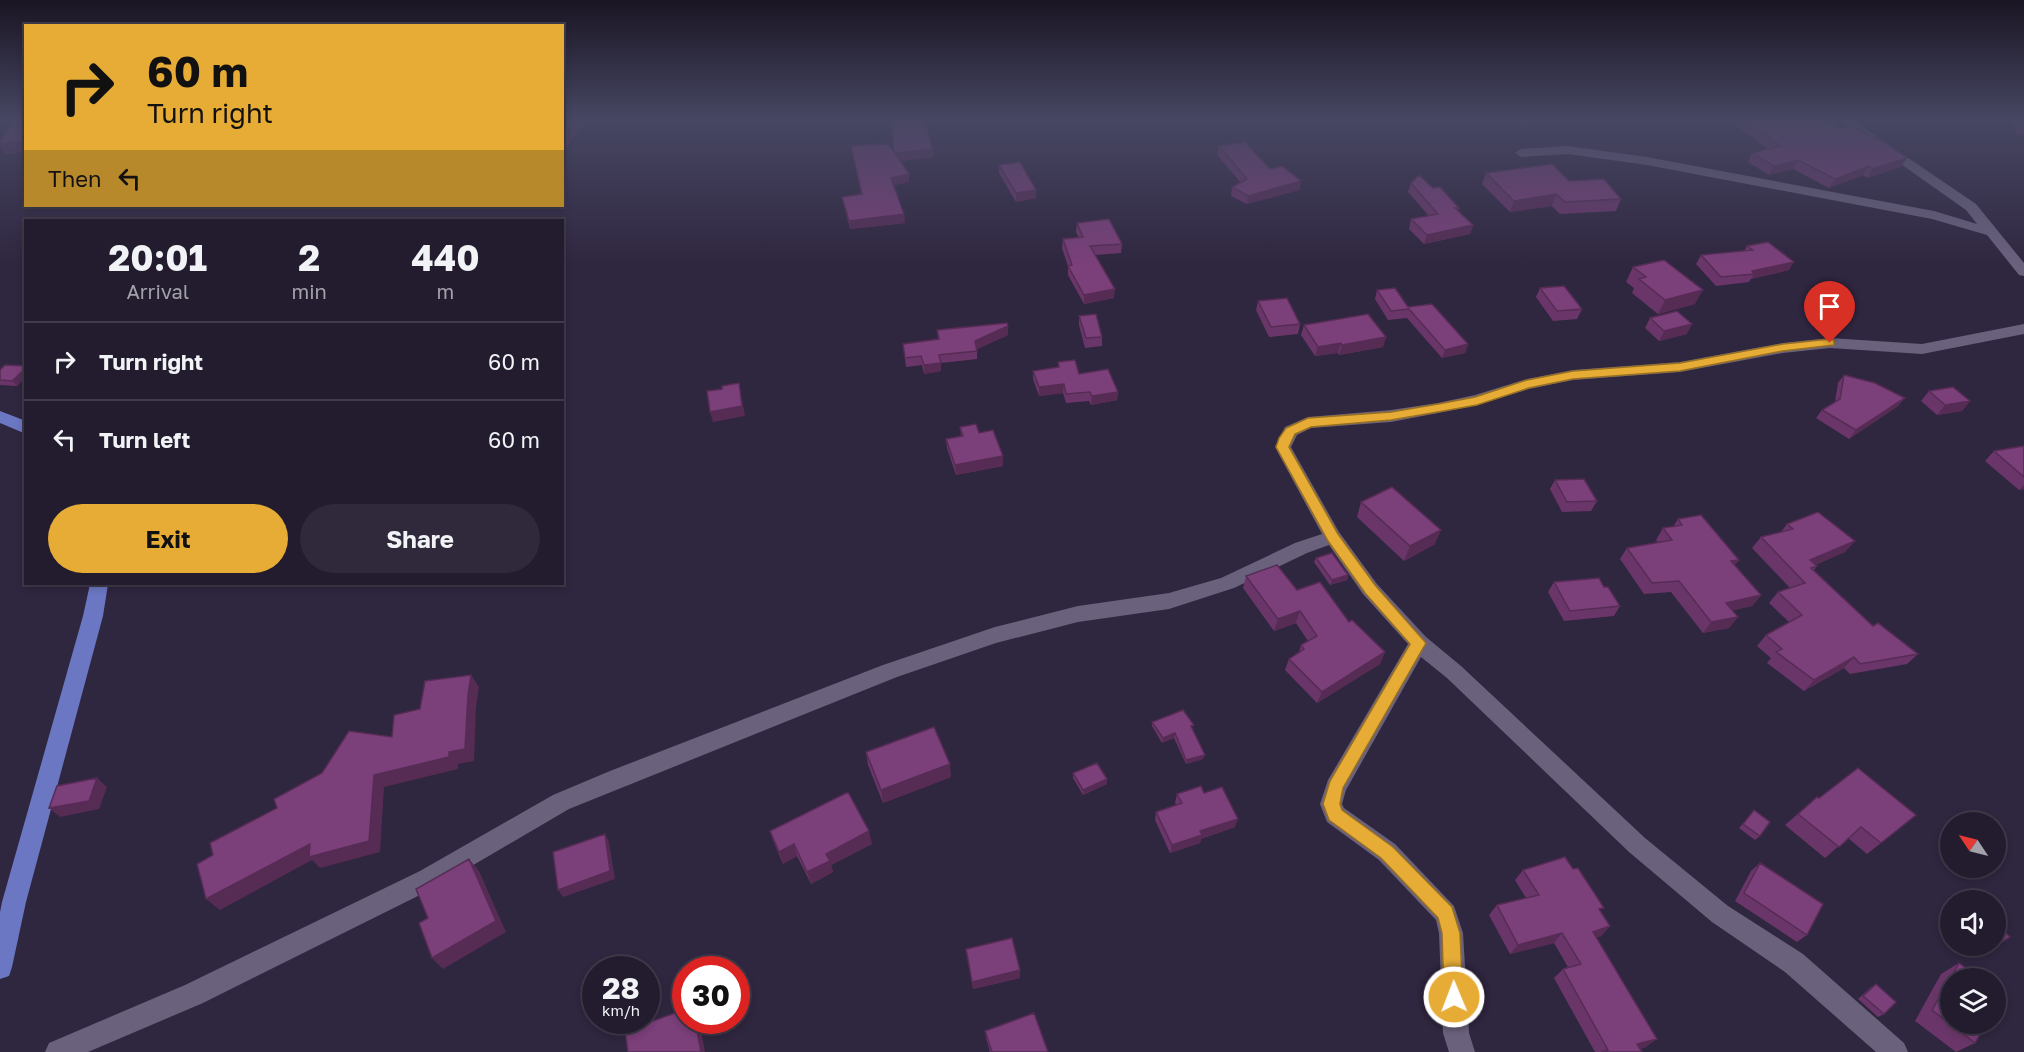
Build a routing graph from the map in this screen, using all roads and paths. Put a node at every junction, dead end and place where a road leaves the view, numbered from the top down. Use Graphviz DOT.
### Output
graph roads {
  1 [pos="1685,168"];
  2 [pos="1917,168"];
  3 [pos="1991,231"];
  4 [pos="2024,272"];
  5 [pos="2024,329"];
  6 [pos="0,417"];
  7 [pos="24,427"];
  8 [pos="1333,537"];
  9 [pos="99,585"];
  10 [pos="1419,643"];
  11 [pos="0,967"];
  12 [pos="58,1052"];
  13 [pos="1462,1052"];
  14 [pos="1895,1052"];
  1 -- 3 [label="street"];
  2 -- 3 [label="street"];
  3 -- 4 [label="street"];
  5 -- 8 [label="street"];
  6 -- 7 [label="main road"];
  8 -- 10 [label="street"];
  8 -- 12 [label="street"];
  9 -- 11 [label="main road"];
  10 -- 13 [label="street"];
  10 -- 14 [label="street"];
}
